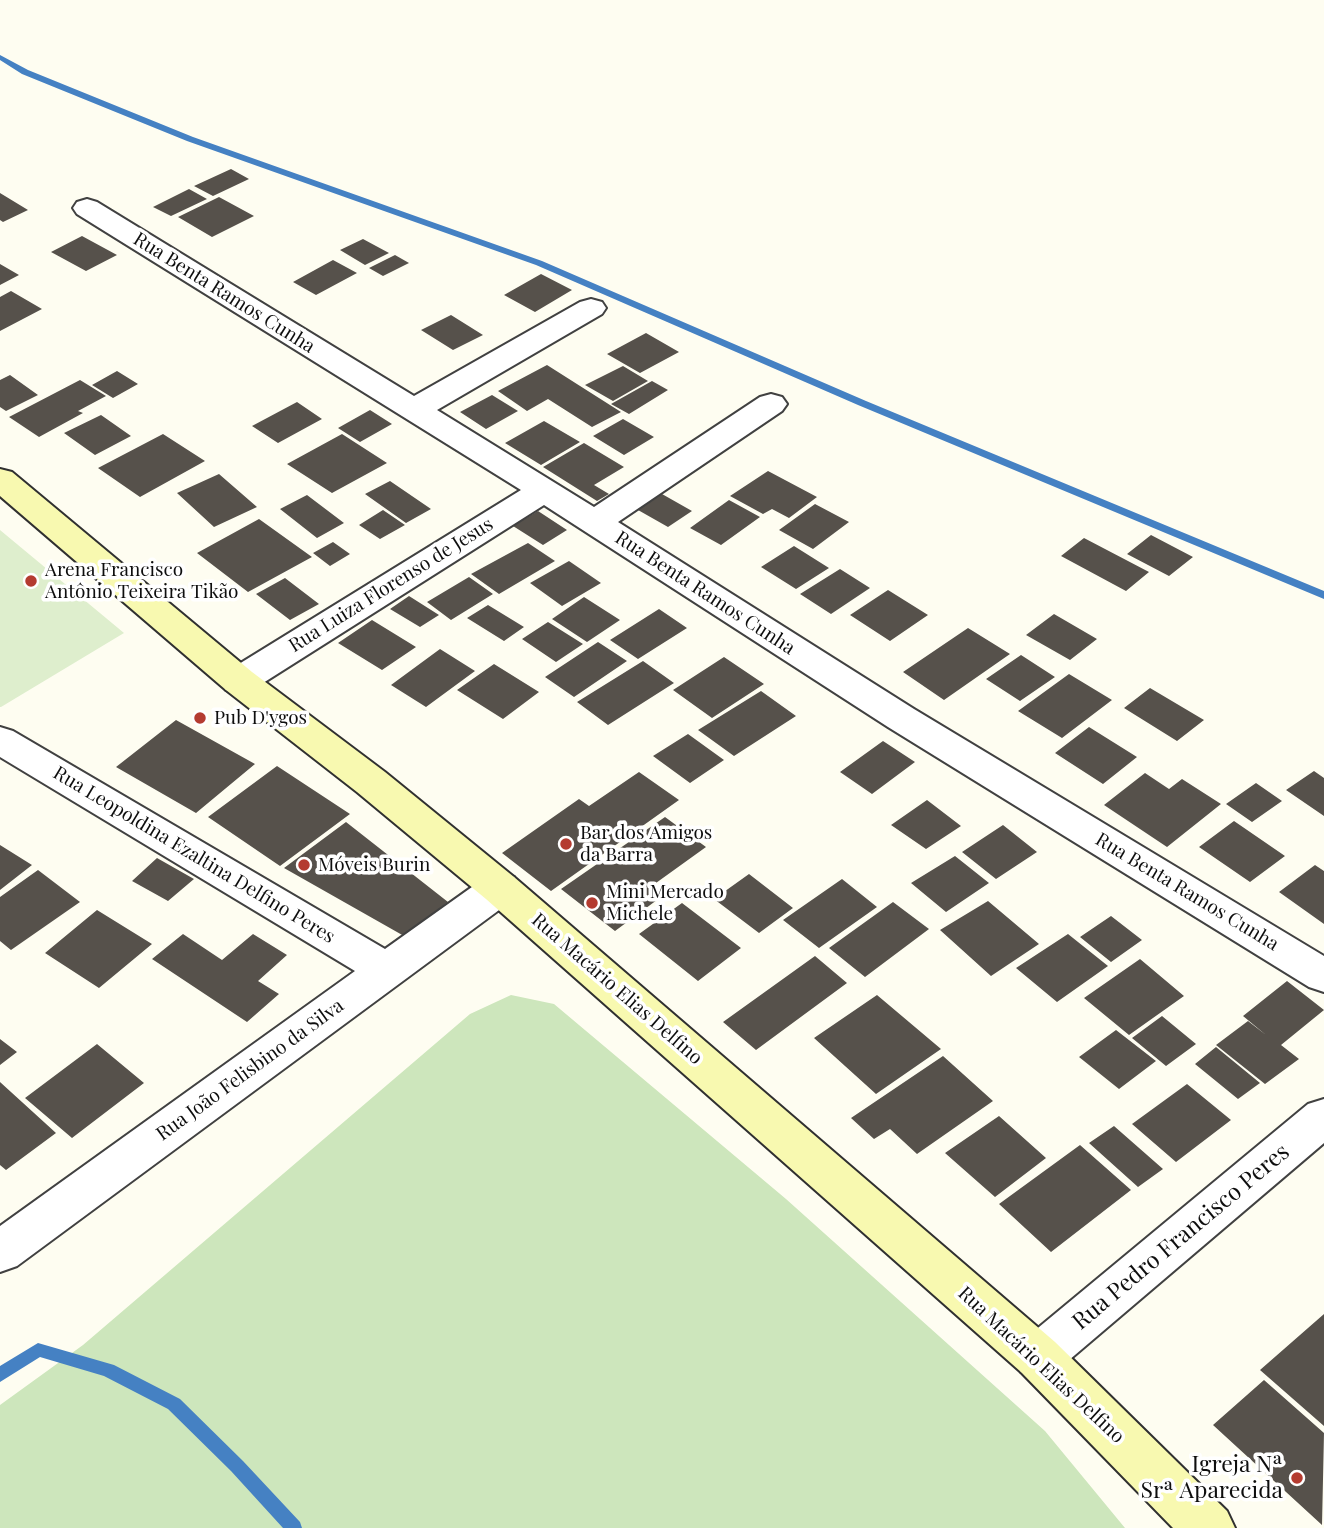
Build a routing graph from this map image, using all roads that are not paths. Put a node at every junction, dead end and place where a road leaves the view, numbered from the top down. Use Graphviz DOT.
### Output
graph roads {
  1 [pos="87,208"];
  2 [pos="591,308"];
  3 [pos="771,404"];
  4 [pos="413,410"];
  5 [pos="0,479"];
  6 [pos="544,490"];
  7 [pos="595,522"];
  8 [pos="239,681"];
  9 [pos="0,740"];
  10 [pos="500,888"];
  11 [pos="388,971"];
  12 [pos="1324,976"];
  13 [pos="1324,1117"];
  14 [pos="0,1252"];
  15 [pos="1038,1357"];
  16 [pos="1209,1528"];
  1 -- 4 [label="street, Rua Benta Ramos Cunha"];
  2 -- 4 [label="street"];
  3 -- 7 [label="street"];
  4 -- 6 [label="street, Rua Benta Ramos Cunha"];
  5 -- 8 [label="main road, Rua Macário Elias Delfino"];
  6 -- 7 [label="street, Rua Benta Ramos Cunha"];
  6 -- 8 [label="street, Rua Luiza Florenso de Jesus"];
  7 -- 12 [label="street, Rua Benta Ramos Cunha"];
  8 -- 10 [label="main road, Rua Macário Elias Delfino"];
  9 -- 11 [label="street, Rua Leopoldina Ezaltina Delfino Peres"];
  10 -- 11 [label="street, Rua João Felisbino da Silva"];
  10 -- 15 [label="main road, Rua Macário Elias Delfino"];
  11 -- 14 [label="street, Rua João Felisbino da Silva"];
  13 -- 15 [label="street, Rua Pedro Francisco Peres"];
  15 -- 16 [label="main road, Rua Macário Elias Delfino"];
}
